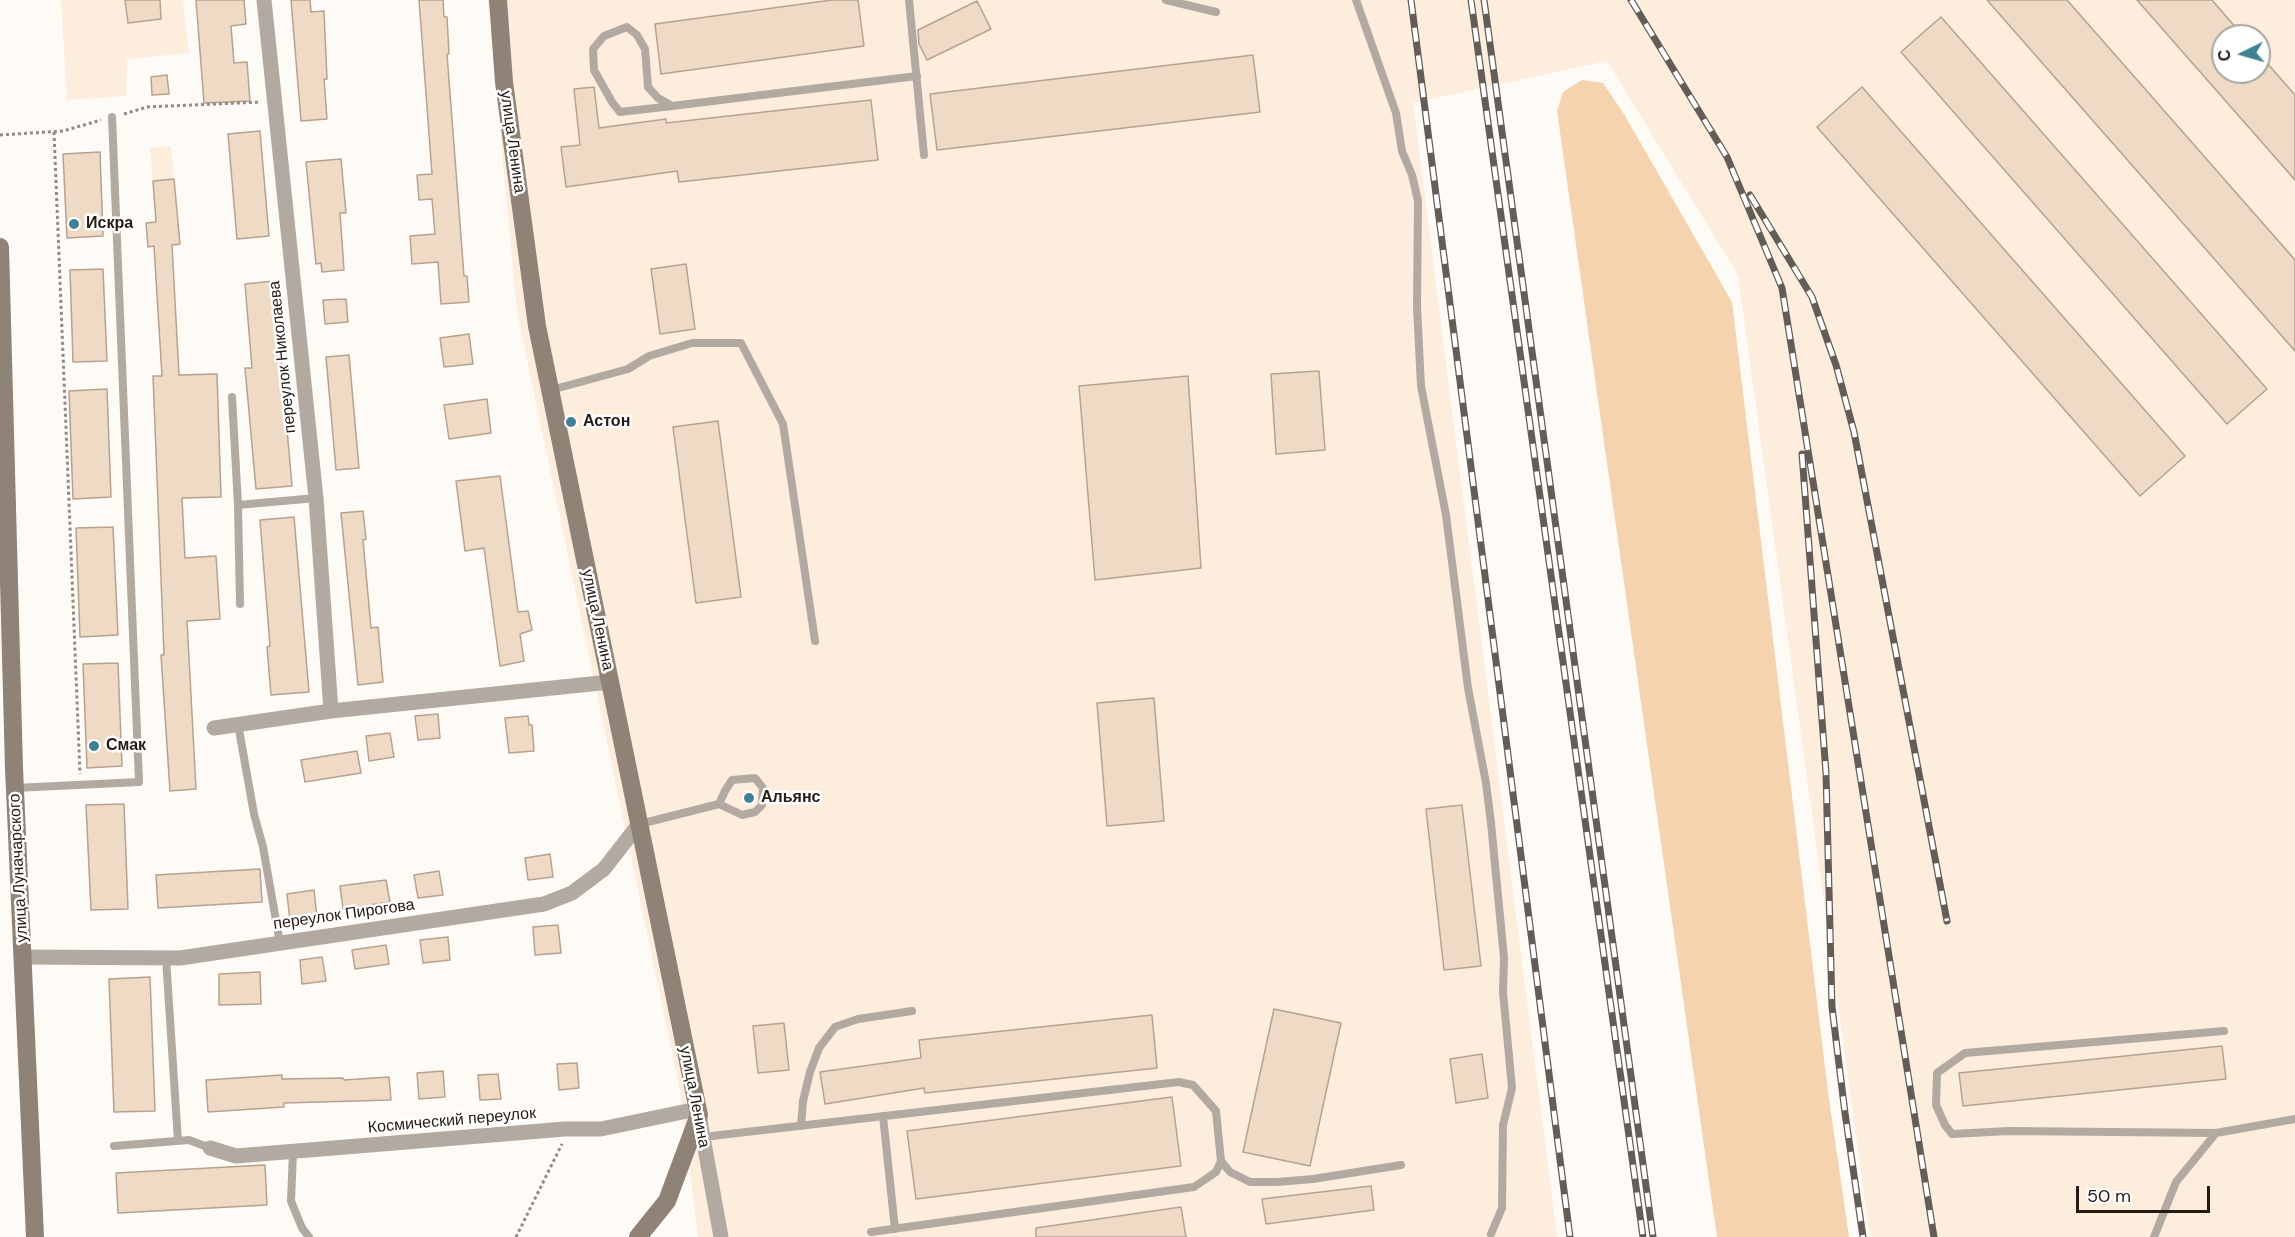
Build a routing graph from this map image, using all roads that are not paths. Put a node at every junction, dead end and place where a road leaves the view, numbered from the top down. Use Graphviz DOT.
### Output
graph roads {
  1 [pos="264,0"];
  2 [pos="498,0"];
  3 [pos="909,0"];
  4 [pos="1166,0"];
  5 [pos="1356,0"];
  6 [pos="1216,12"];
  7 [pos="916,76"];
  8 [pos="672,106"];
  9 [pos="112,117"];
  10 [pos="924,155"];
  11 [pos="0,247"];
  12 [pos="550,390"];
  13 [pos="232,398"];
  14 [pos="3,440"];
  15 [pos="316,498"];
  16 [pos="238,505"];
  17 [pos="240,604"];
  18 [pos="815,641"];
  19 [pos="610,682"];
  20 [pos="331,711"];
  21 [pos="238,724"];
  22 [pos="214,728"];
  23 [pos="7,788"];
  24 [pos="720,804"];
  25 [pos="639,824"];
  26 [pos="280,943"];
  27 [pos="22,957"];
  28 [pos="166,958"];
  29 [pos="912,1011"];
  30 [pos="2224,1031"];
  31 [pos="698,1112"];
  32 [pos="883,1116"];
  33 [pos="2295,1119"];
  34 [pos="801,1126"];
  35 [pos="2216,1133"];
  36 [pos="703,1137"];
  37 [pos="178,1141"];
  38 [pos="114,1146"];
  39 [pos="210,1148"];
  40 [pos="293,1152"];
  41 [pos="1221,1161"];
  42 [pos="1401,1165"];
  43 [pos="895,1229"];
  44 [pos="871,1232"];
  45 [pos="1491,1234"];
  46 [pos="35,1237"];
  47 [pos="309,1237"];
  48 [pos="638,1237"];
  49 [pos="721,1237"];
  50 [pos="2154,1237"];
  1 -- 15 [label="street, переулок Николаева"];
  2 -- 12 [label="main road, улица Ленина"];
  3 -- 7 [label="lane"];
  4 -- 6 [label="lane"];
  5 -- 45 [label="lane"];
  7 -- 8 [label="lane"];
  7 -- 10 [label="lane"];
  8 -- 8 [label="lane"];
  9 -- 23 [label="lane"];
  11 -- 14 [label="main road, улица Луначарского"];
  12 -- 18 [label="lane"];
  12 -- 19 [label="main road, улица Ленина"];
  13 -- 16 [label="lane"];
  14 -- 23 [label="main road, улица Луначарского"];
  15 -- 16 [label="lane"];
  15 -- 20 [label="street, переулок Николаева"];
  16 -- 17 [label="lane"];
  19 -- 20 [label="street"];
  19 -- 25 [label="main road, улица Ленина"];
  20 -- 21 [label="street"];
  21 -- 22 [label="street"];
  21 -- 26 [label="lane"];
  23 -- 27 [label="main road, улица Луначарского"];
  24 -- 24 [label="lane"];
  24 -- 25 [label="lane"];
  25 -- 26 [label="street, переулок Пирогова"];
  25 -- 31 [label="main road, улица Ленина"];
  26 -- 28 [label="street, переулок Пирогова"];
  27 -- 28 [label="street, переулок Пирогова"];
  27 -- 46 [label="main road, улица Луначарского"];
  28 -- 37 [label="lane"];
  29 -- 34 [label="lane"];
  30 -- 35 [label="lane"];
  31 -- 36 [label="street, улица Ленина"];
  31 -- 40 [label="street, Космический переулок"];
  31 -- 48 [label="main road"];
  32 -- 34 [label="lane"];
  32 -- 41 [label="lane"];
  32 -- 43 [label="lane"];
  33 -- 35 [label="lane"];
  34 -- 36 [label="lane"];
  35 -- 50 [label="lane"];
  36 -- 49 [label="street, улица Ленина"];
  37 -- 38 [label="lane"];
  37 -- 39 [label="lane"];
  39 -- 40 [label="street, Космический переулок"];
  40 -- 47 [label="lane"];
  41 -- 42 [label="lane"];
  41 -- 43 [label="lane"];
  43 -- 44 [label="lane"];
}
